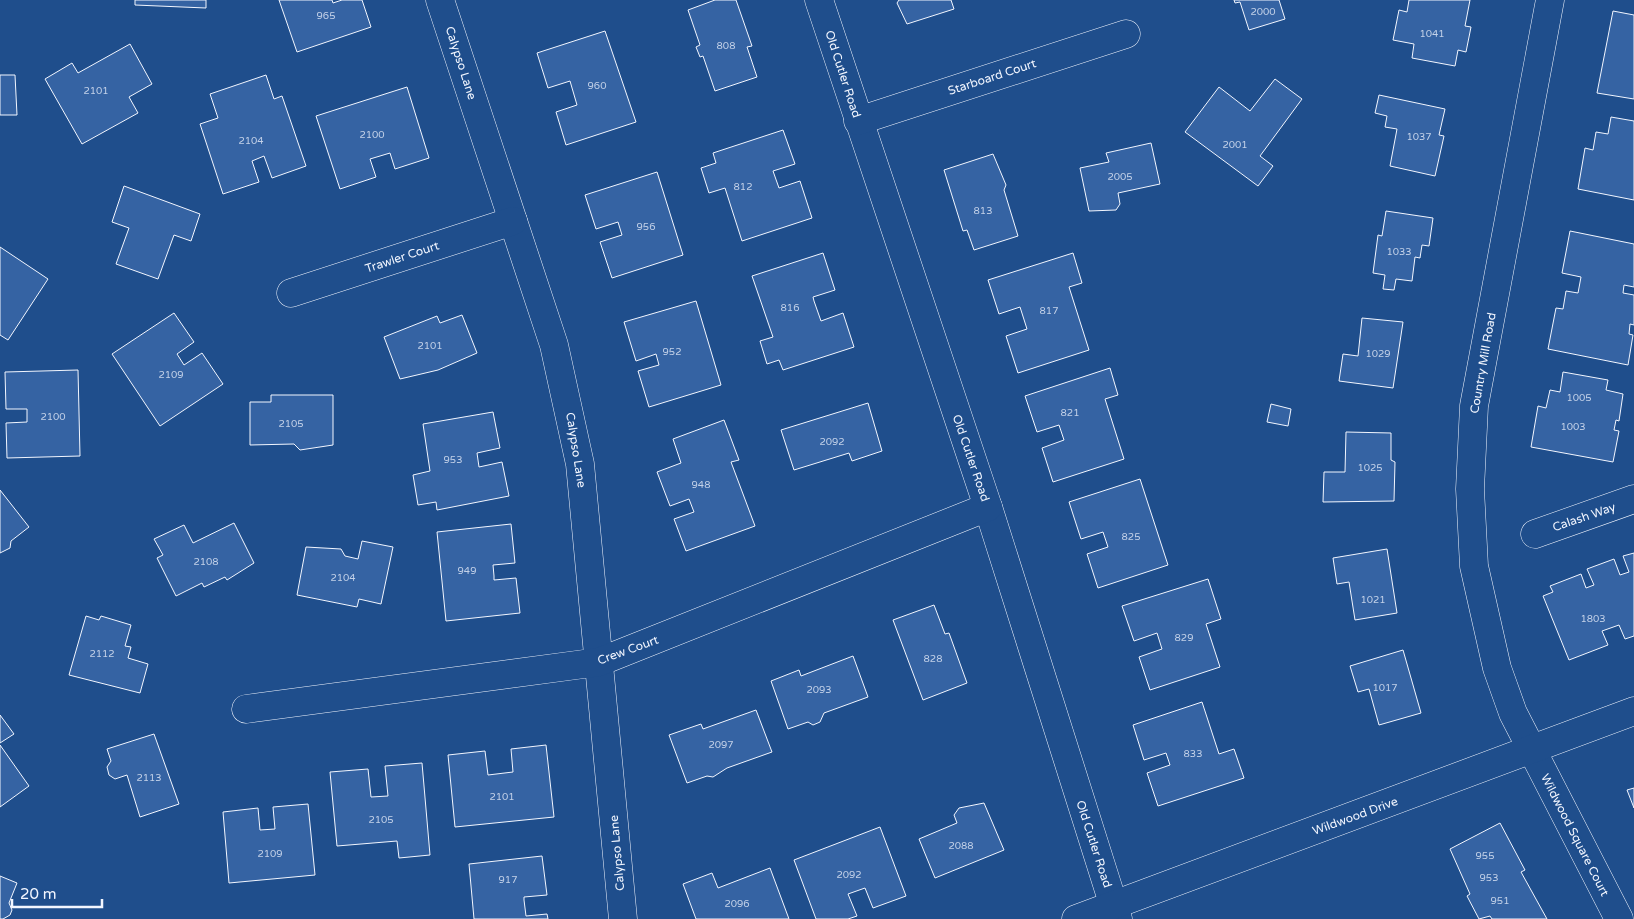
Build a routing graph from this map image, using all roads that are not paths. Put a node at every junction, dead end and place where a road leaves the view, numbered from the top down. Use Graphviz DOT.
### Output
graph roads {
  1 [pos="440,0"];
  2 [pos="819,0"];
  3 [pos="1550,0"];
  4 [pos="1126,34"];
  5 [pos="858,121"];
  6 [pos="513,221"];
  7 [pos="291,293"];
  8 [pos="1634,499"];
  9 [pos="988,507"];
  10 [pos="1535,534"];
  11 [pos="599,662"];
  12 [pos="246,709"];
  13 [pos="1634,711"];
  14 [pos="1532,751"];
  15 [pos="1115,912"];
  16 [pos="623,919"];
  17 [pos="1076,919"];
  18 [pos="1619,919"];
  1 -- 6 [label="street, Calypso Lane"];
  2 -- 5 [label="street, Old Cutler Road"];
  3 -- 14 [label="street, Country Mill Road"];
  4 -- 5 [label="street, Starboard Court"];
  5 -- 9 [label="street, Old Cutler Road"];
  6 -- 7 [label="street, Trawler Court"];
  6 -- 11 [label="street, Calypso Lane"];
  8 -- 10 [label="street, Calash Way"];
  9 -- 11 [label="street, Crew Court"];
  9 -- 15 [label="street, Old Cutler Road"];
  11 -- 12 [label="street, Crew Court"];
  11 -- 16 [label="street, Calypso Lane"];
  13 -- 14 [label="street, Wildwood Drive"];
  14 -- 15 [label="street, Wildwood Drive"];
  14 -- 18 [label="street, Wildwood Square Court"];
  15 -- 17 [label="street, Wildwood Drive"];
}
